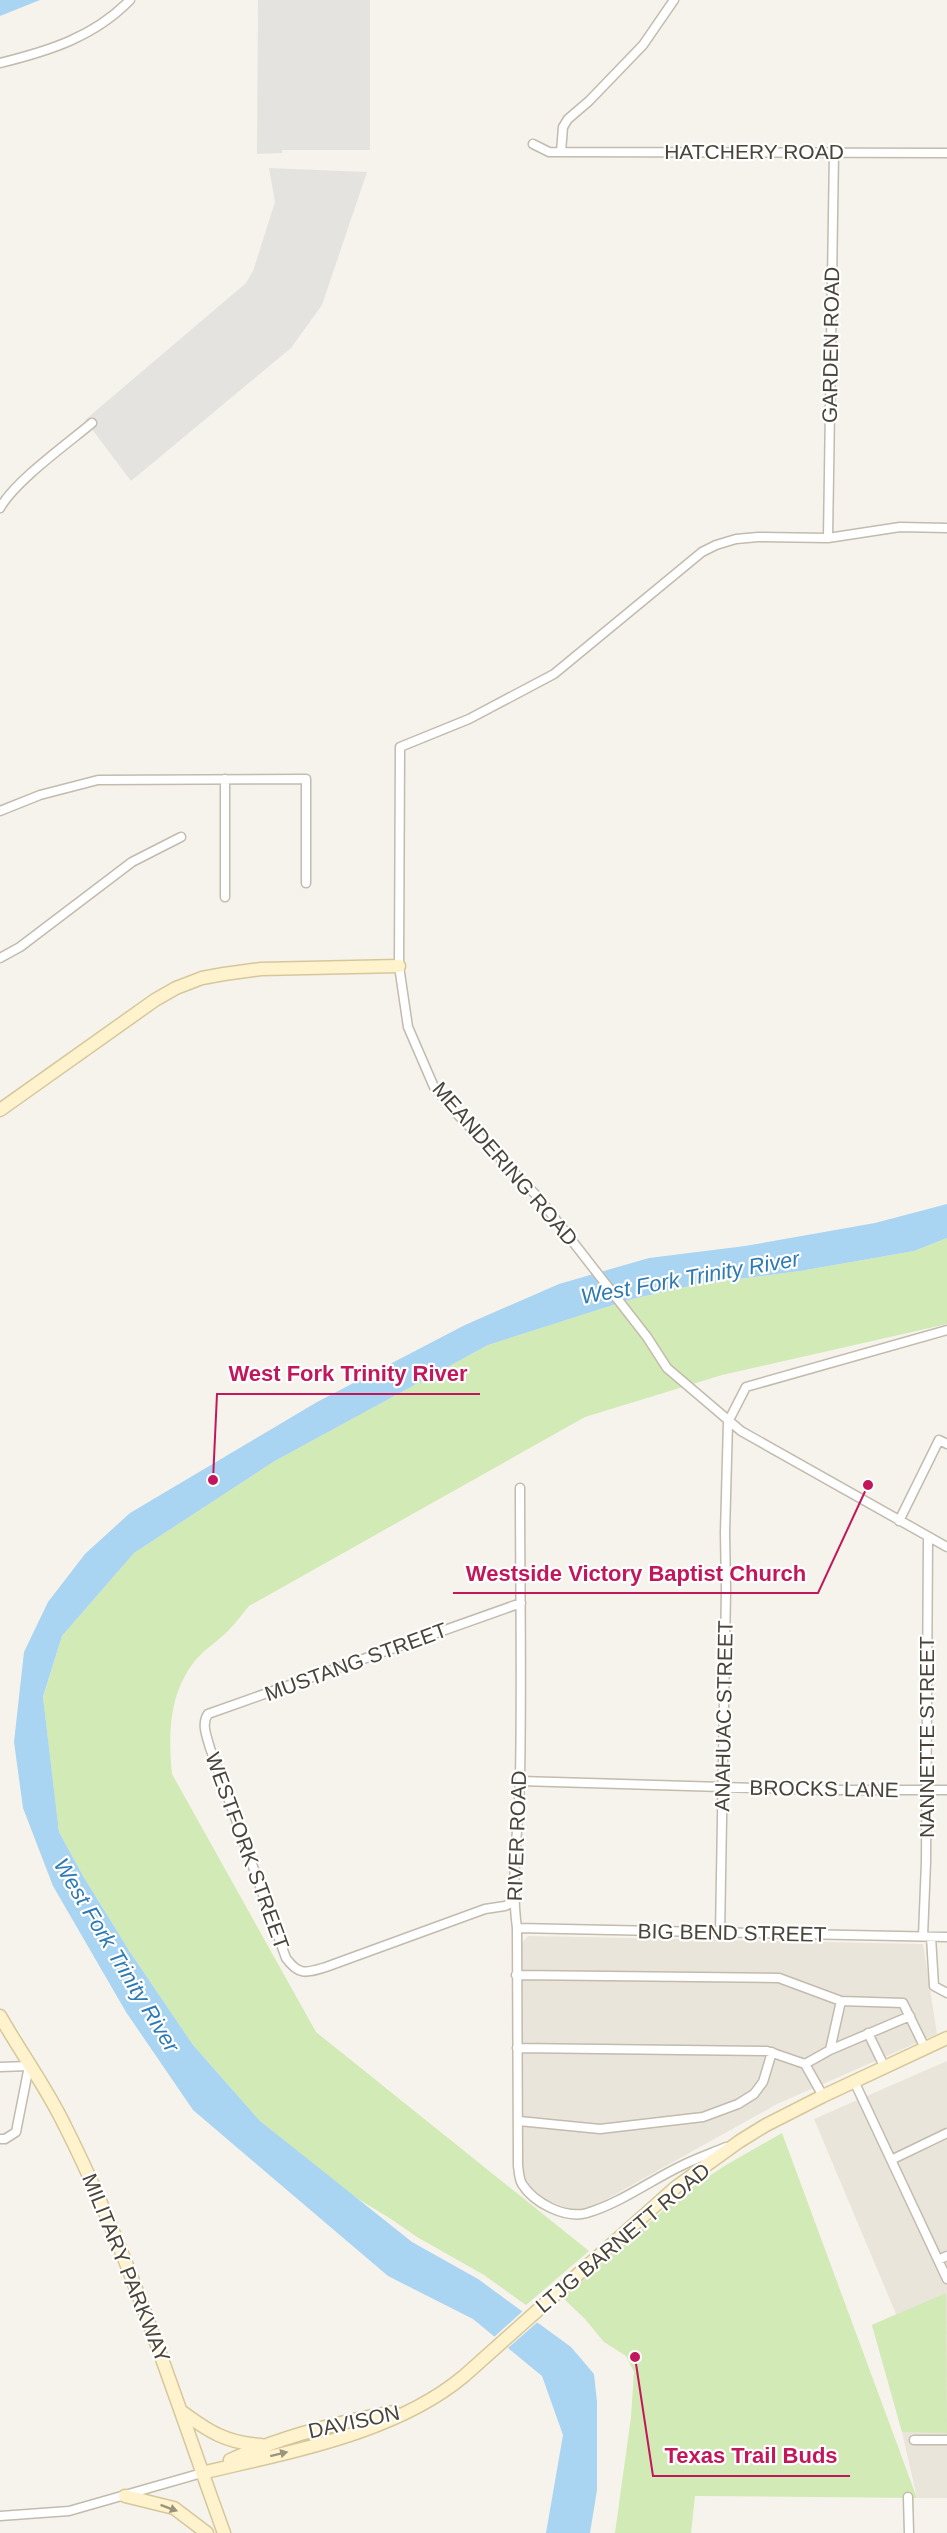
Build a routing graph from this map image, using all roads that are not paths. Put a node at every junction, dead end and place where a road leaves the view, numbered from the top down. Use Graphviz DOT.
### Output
graph roads {
  1 [pos="130,0"];
  2 [pos="674,0"];
  3 [pos="0,63"];
  4 [pos="532,144"];
  5 [pos="561,152"];
  6 [pos="834,152"];
  7 [pos="947,153"];
  8 [pos="92,423"];
  9 [pos="0,508"];
  10 [pos="947,528"];
  11 [pos="828,538"];
  12 [pos="225,779"];
  13 [pos="0,811"];
  14 [pos="181,837"];
  15 [pos="306,883"];
  16 [pos="225,897"];
  17 [pos="0,958"];
  18 [pos="399,966"];
  19 [pos="0,1110"];
  20 [pos="947,1330"];
  21 [pos="728,1422"];
  22 [pos="947,1444"];
  23 [pos="520,1488"];
  24 [pos="898,1521"];
  25 [pos="928,1537"];
  26 [pos="947,1547"];
  27 [pos="520,1603"];
  28 [pos="205,1730"];
  29 [pos="520,1781"];
  30 [pos="723,1787"];
  31 [pos="927,1790"];
  32 [pos="947,1790"];
  33 [pos="513,1902"];
  34 [pos="517,1928"];
  35 [pos="720,1934"];
  36 [pos="927,1937"];
  37 [pos="947,1937"];
  38 [pos="516,1975"];
  39 [pos="947,1993"];
  40 [pos="841,2001"];
  41 [pos="0,2016"];
  42 [pos="910,2016"];
  43 [pos="868,2033"];
  44 [pos="947,2038"];
  45 [pos="517,2048"];
  46 [pos="926,2048"];
  47 [pos="830,2050"];
  48 [pos="772,2052"];
  49 [pos="805,2064"];
  50 [pos="30,2066"];
  51 [pos="884,2066"];
  52 [pos="0,2067"];
  53 [pos="854,2081"];
  54 [pos="823,2096"];
  55 [pos="519,2121"];
  56 [pos="947,2133"];
  57 [pos="0,2139"];
  58 [pos="740,2141"];
  59 [pos="891,2160"];
  60 [pos="947,2256"];
  61 [pos="938,2260"];
  62 [pos="947,2279"];
  63 [pos="410,2410"];
  64 [pos="181,2411"];
  65 [pos="914,2440"];
  66 [pos="947,2440"];
  67 [pos="262,2445"];
  68 [pos="202,2473"];
  69 [pos="125,2496"];
  70 [pos="908,2497"];
  71 [pos="0,2516"];
  72 [pos="207,2533"];
  73 [pos="224,2533"];
  74 [pos="909,2533"];
  1 -- 3 [label="street"];
  2 -- 5 [label="street"];
  4 -- 5 [label="street, HATCHERY ROAD"];
  5 -- 6 [label="street, HATCHERY ROAD"];
  6 -- 7 [label="street, HATCHERY ROAD"];
  6 -- 11 [label="street, GARDEN ROAD"];
  8 -- 9 [label="street"];
  10 -- 11 [label="street"];
  11 -- 18 [label="street, MEANDERING ROAD"];
  12 -- 13 [label="street"];
  12 -- 15 [label="street"];
  12 -- 16 [label="street"];
  14 -- 17 [label="street"];
  18 -- 19 [label="street"];
  18 -- 21 [label="street, MEANDERING ROAD"];
  20 -- 21 [label="street, ANAHUAC STREET"];
  21 -- 24 [label="street, MEANDERING ROAD"];
  21 -- 30 [label="street, ANAHUAC STREET"];
  22 -- 24 [label="street"];
  23 -- 27 [label="street, RIVER ROAD"];
  24 -- 25 [label="street, MEANDERING ROAD"];
  25 -- 26 [label="street, MEANDERING ROAD"];
  25 -- 31 [label="street, NANNETTE STREET"];
  27 -- 28 [label="street, MUSTANG STREET"];
  27 -- 29 [label="street, RIVER ROAD"];
  28 -- 33 [label="street, WESTFORK STREET"];
  29 -- 30 [label="street, BROCKS LANE"];
  29 -- 33 [label="street, RIVER ROAD"];
  30 -- 31 [label="street, BROCKS LANE"];
  30 -- 35 [label="street, ANAHUAC STREET"];
  31 -- 32 [label="street, BROCKS LANE"];
  31 -- 36 [label="street, NANNETTE STREET"];
  33 -- 34 [label="street, RIVER ROAD"];
  34 -- 35 [label="street, BIG BEND STREET"];
  34 -- 38 [label="street, RIVER ROAD"];
  35 -- 36 [label="street, BIG BEND STREET"];
  36 -- 37 [label="street, BIG BEND STREET"];
  36 -- 39 [label="street, NANNETTE STREET"];
  38 -- 40 [label="street"];
  38 -- 45 [label="street, RIVER ROAD"];
  40 -- 42 [label="street"];
  40 -- 47 [label="street"];
  41 -- 50 [label="street, MILITARY PARKWAY"];
  42 -- 43 [label="street"];
  42 -- 46 [label="street"];
  43 -- 47 [label="street"];
  43 -- 51 [label="street"];
  44 -- 46 [label="street, LTJG BARNETT ROAD"];
  45 -- 48 [label="street"];
  45 -- 55 [label="street, RIVER ROAD"];
  46 -- 51 [label="street, LTJG BARNETT ROAD"];
  47 -- 49 [label="street"];
  48 -- 49 [label="street"];
  48 -- 55 [label="street"];
  49 -- 54 [label="street"];
  50 -- 52 [label="street"];
  50 -- 57 [label="street"];
  50 -- 64 [label="street, MILITARY PARKWAY"];
  51 -- 53 [label="street, LTJG BARNETT ROAD"];
  53 -- 54 [label="street, LTJG BARNETT ROAD"];
  53 -- 59 [label="street"];
  54 -- 58 [label="street, LTJG BARNETT ROAD"];
  55 -- 58 [label="street, RIVER ROAD"];
  56 -- 59 [label="street"];
  58 -- 63 [label="street, LTJG BARNETT ROAD"];
  59 -- 61 [label="street"];
  60 -- 61 [label="street"];
  61 -- 62 [label="street"];
  63 -- 67 [label="street, DAVISON"];
  68 -- 63 [label="street, DAVISON, one-way"];
  64 -- 67 [label="street"];
  64 -- 68 [label="street, MILITARY PARKWAY"];
  65 -- 66 [label="street"];
  67 -- 68 [label="street, DAVISON"];
  68 -- 69 [label="street, DAVISON"];
  68 -- 73 [label="street, MILITARY PARKWAY"];
  69 -- 71 [label="street, DAVISON"];
  69 -- 72 [label="street, one-way"];
  70 -- 74 [label="street"];
}
